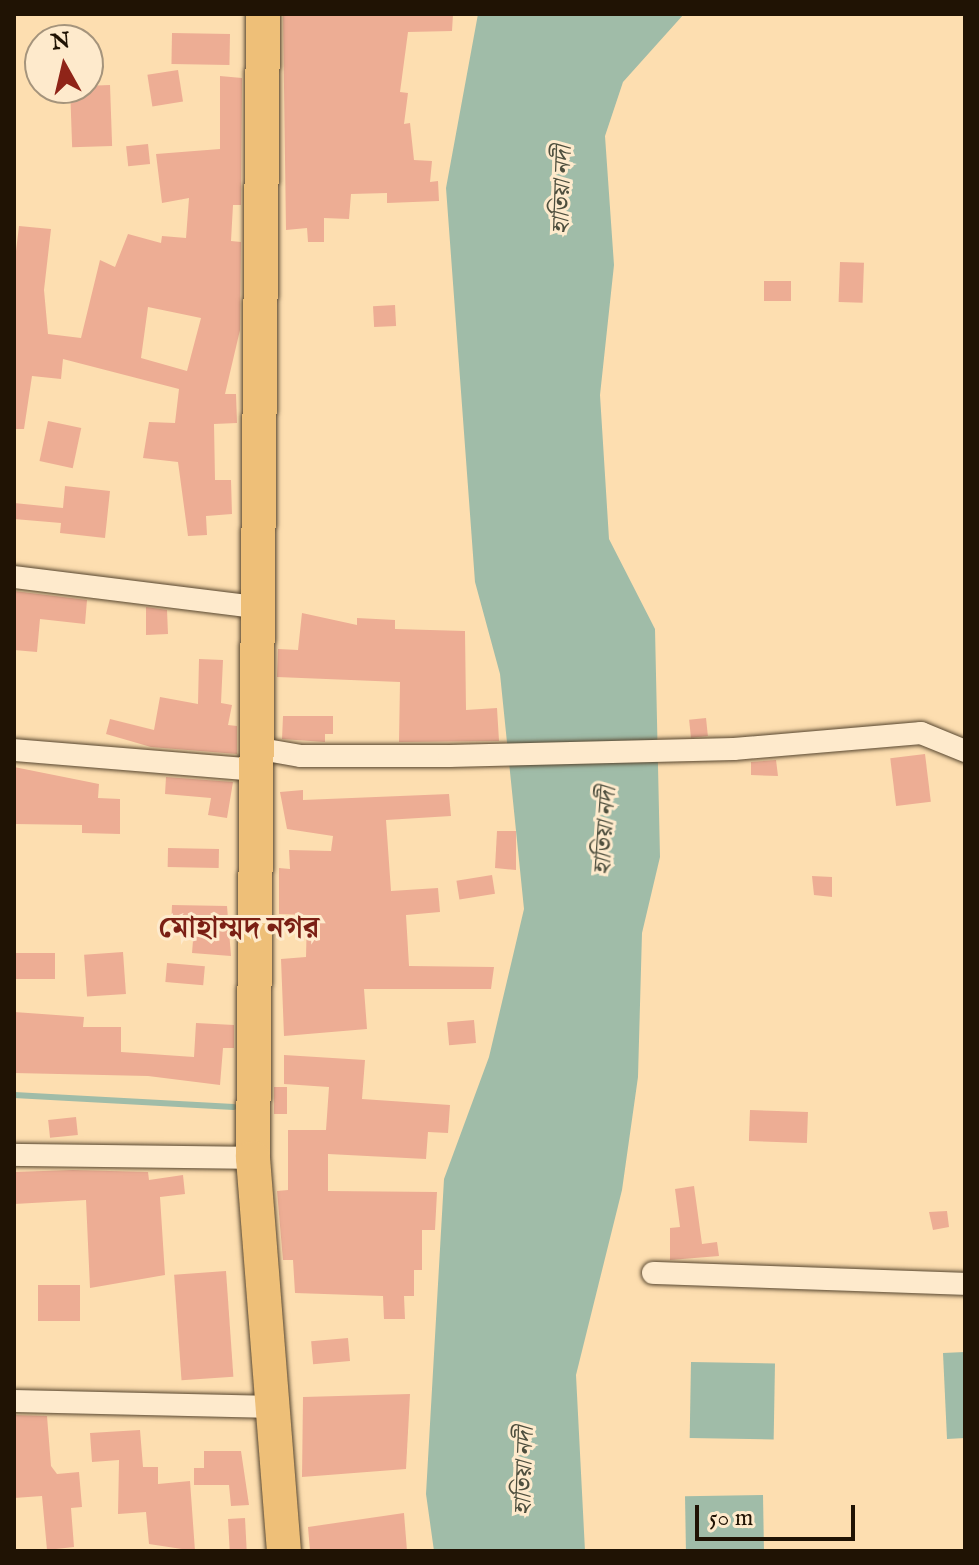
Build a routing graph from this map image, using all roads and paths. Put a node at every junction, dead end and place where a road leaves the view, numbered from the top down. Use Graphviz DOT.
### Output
graph roads {
  1 [pos="263,14"];
  2 [pos="14,577"];
  3 [pos="256,607"];
  4 [pos="14,750"];
  5 [pos="965,751"];
  6 [pos="255,759"];
  7 [pos="14,1155"];
  8 [pos="253,1158"];
  9 [pos="653,1273"];
  10 [pos="965,1284"];
  11 [pos="14,1401"];
  12 [pos="275,1407"];
  13 [pos="284,1551"];
  1 -- 3 [label="main road"];
  2 -- 3 [label="street"];
  3 -- 6 [label="main road"];
  4 -- 6 [label="street"];
  5 -- 6 [label="street"];
  6 -- 8 [label="main road"];
  7 -- 8 [label="street"];
  8 -- 12 [label="main road"];
  9 -- 10 [label="street"];
  11 -- 12 [label="street"];
  12 -- 13 [label="main road"];
}
